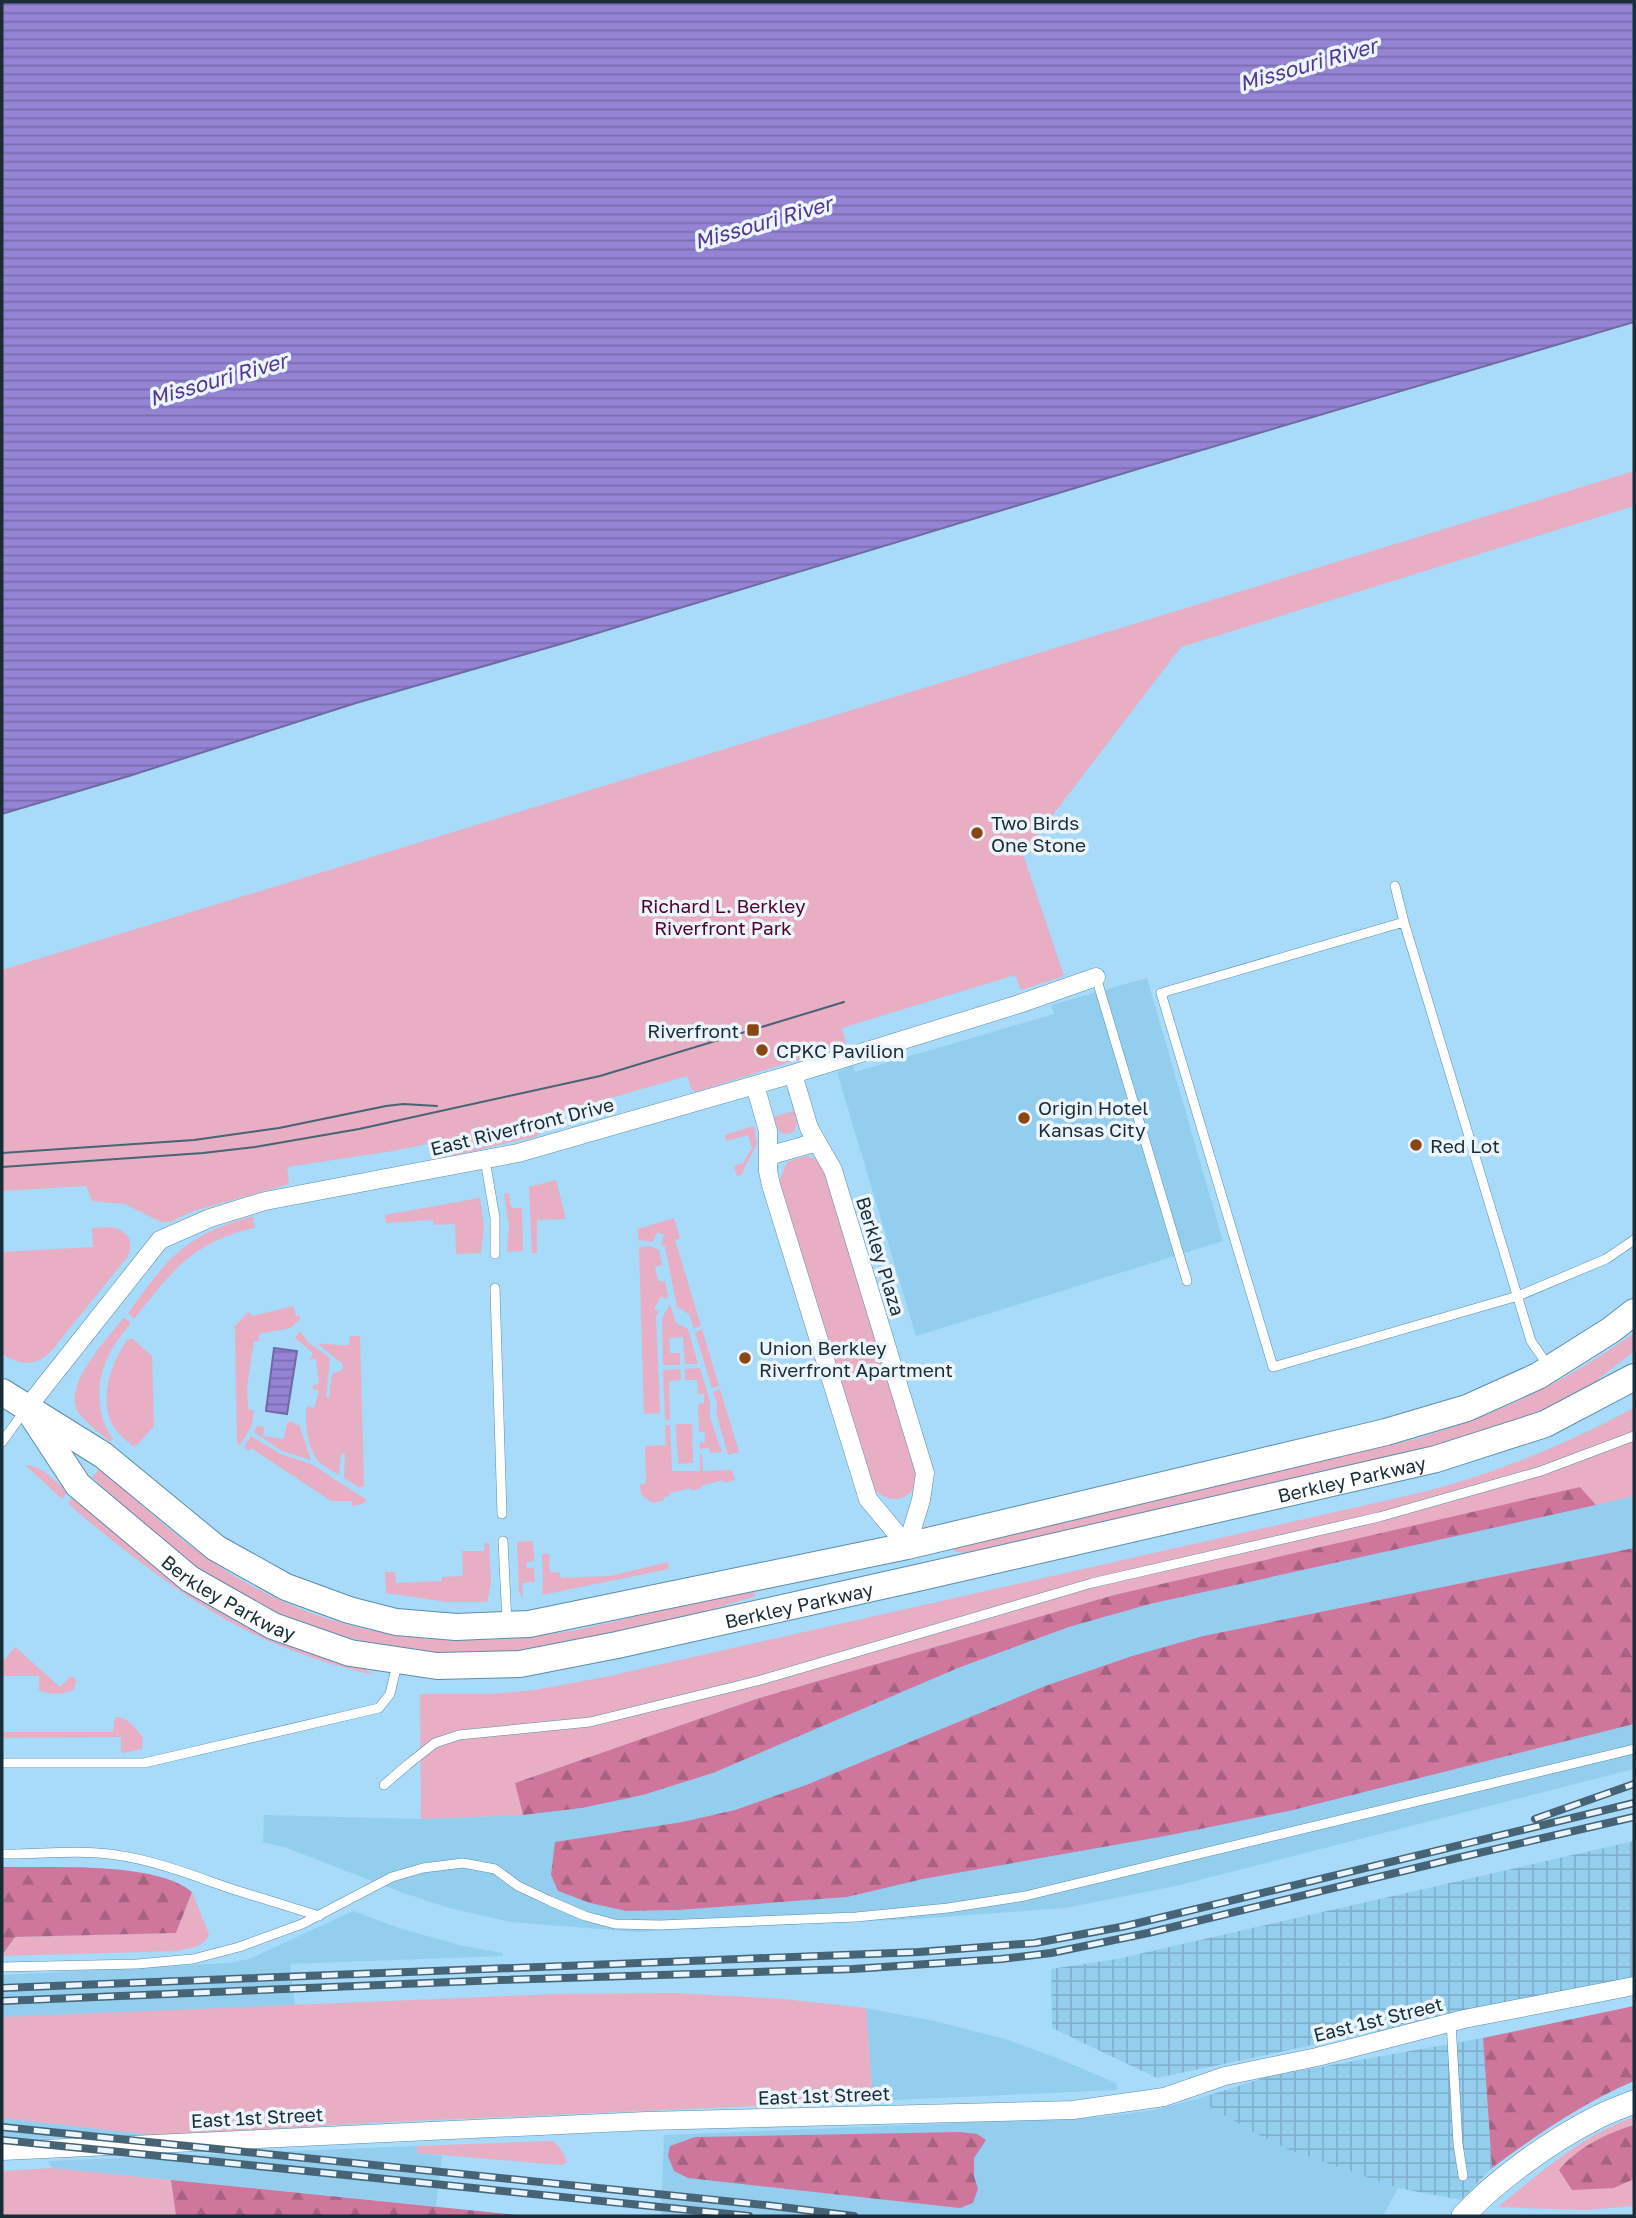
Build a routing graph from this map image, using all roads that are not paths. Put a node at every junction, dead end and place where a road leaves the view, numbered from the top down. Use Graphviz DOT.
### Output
graph roads {
  1 [pos="1395,886"];
  2 [pos="1404,922"];
  3 [pos="1096,977"];
  4 [pos="793,1074"];
  5 [pos="755,1085"];
  6 [pos="817,1142"];
  7 [pos="768,1156"];
  8 [pos="485,1160"];
  9 [pos="1634,1240"];
  10 [pos="495,1254"];
  11 [pos="1187,1281"];
  12 [pos="495,1288"];
  13 [pos="1518,1296"];
  14 [pos="1634,1312"];
  15 [pos="1550,1368"];
  16 [pos="1634,1377"];
  17 [pos="2,1392"];
  18 [pos="27,1408"];
  19 [pos="1634,1436"];
  20 [pos="2,1442"];
  21 [pos="502,1514"];
  22 [pos="503,1541"];
  23 [pos="907,1546"];
  24 [pos="917,1578"];
  25 [pos="507,1625"];
  26 [pos="397,1660"];
  27 [pos="1634,1749"];
  28 [pos="2,1763"];
  29 [pos="384,1785"];
  30 [pos="2,1854"];
  31 [pos="319,1916"];
  32 [pos="2,1967"];
  33 [pos="1634,1986"];
  34 [pos="1451,2022"];
  35 [pos="1634,2102"];
  36 [pos="2,2151"];
  37 [pos="1463,2176"];
  38 [pos="1464,2216"];
  1 -- 2 [label="lane"];
  2 -- 13 [label="lane"];
  2 -- 13 [label="lane"];
  3 -- 4 [label="street, East Riverfront Drive"];
  3 -- 11 [label="lane"];
  4 -- 5 [label="street, East Riverfront Drive"];
  4 -- 6 [label="street, Berkley Plaza"];
  5 -- 7 [label="street"];
  5 -- 8 [label="street, East Riverfront Drive"];
  6 -- 7 [label="street"];
  6 -- 23 [label="street, Berkley Plaza"];
  7 -- 23 [label="street"];
  8 -- 10 [label="lane"];
  8 -- 18 [label="street, East Riverfront Drive"];
  9 -- 13 [label="lane"];
  12 -- 21 [label="lane"];
  13 -- 15 [label="lane"];
  14 -- 15 [label="main road, Berkley Parkway"];
  15 -- 23 [label="main road, Berkley Parkway"];
  16 -- 24 [label="main road, Berkley Parkway"];
  17 -- 18 [label="main road, Berkley Parkway"];
  18 -- 20 [label="lane"];
  18 -- 25 [label="main road, Berkley Parkway"];
  18 -- 26 [label="main road, Berkley Parkway"];
  19 -- 29 [label="lane"];
  22 -- 25 [label="lane"];
  23 -- 24 [label="street"];
  23 -- 25 [label="main road, Berkley Parkway"];
  24 -- 26 [label="main road, Berkley Parkway"];
  26 -- 28 [label="lane"];
  27 -- 31 [label="lane"];
  30 -- 31 [label="lane"];
  31 -- 32 [label="lane"];
  33 -- 34 [label="street, East 1st Street"];
  34 -- 36 [label="street, East 1st Street"];
  34 -- 37 [label="lane"];
  35 -- 38 [label="street"];
}
